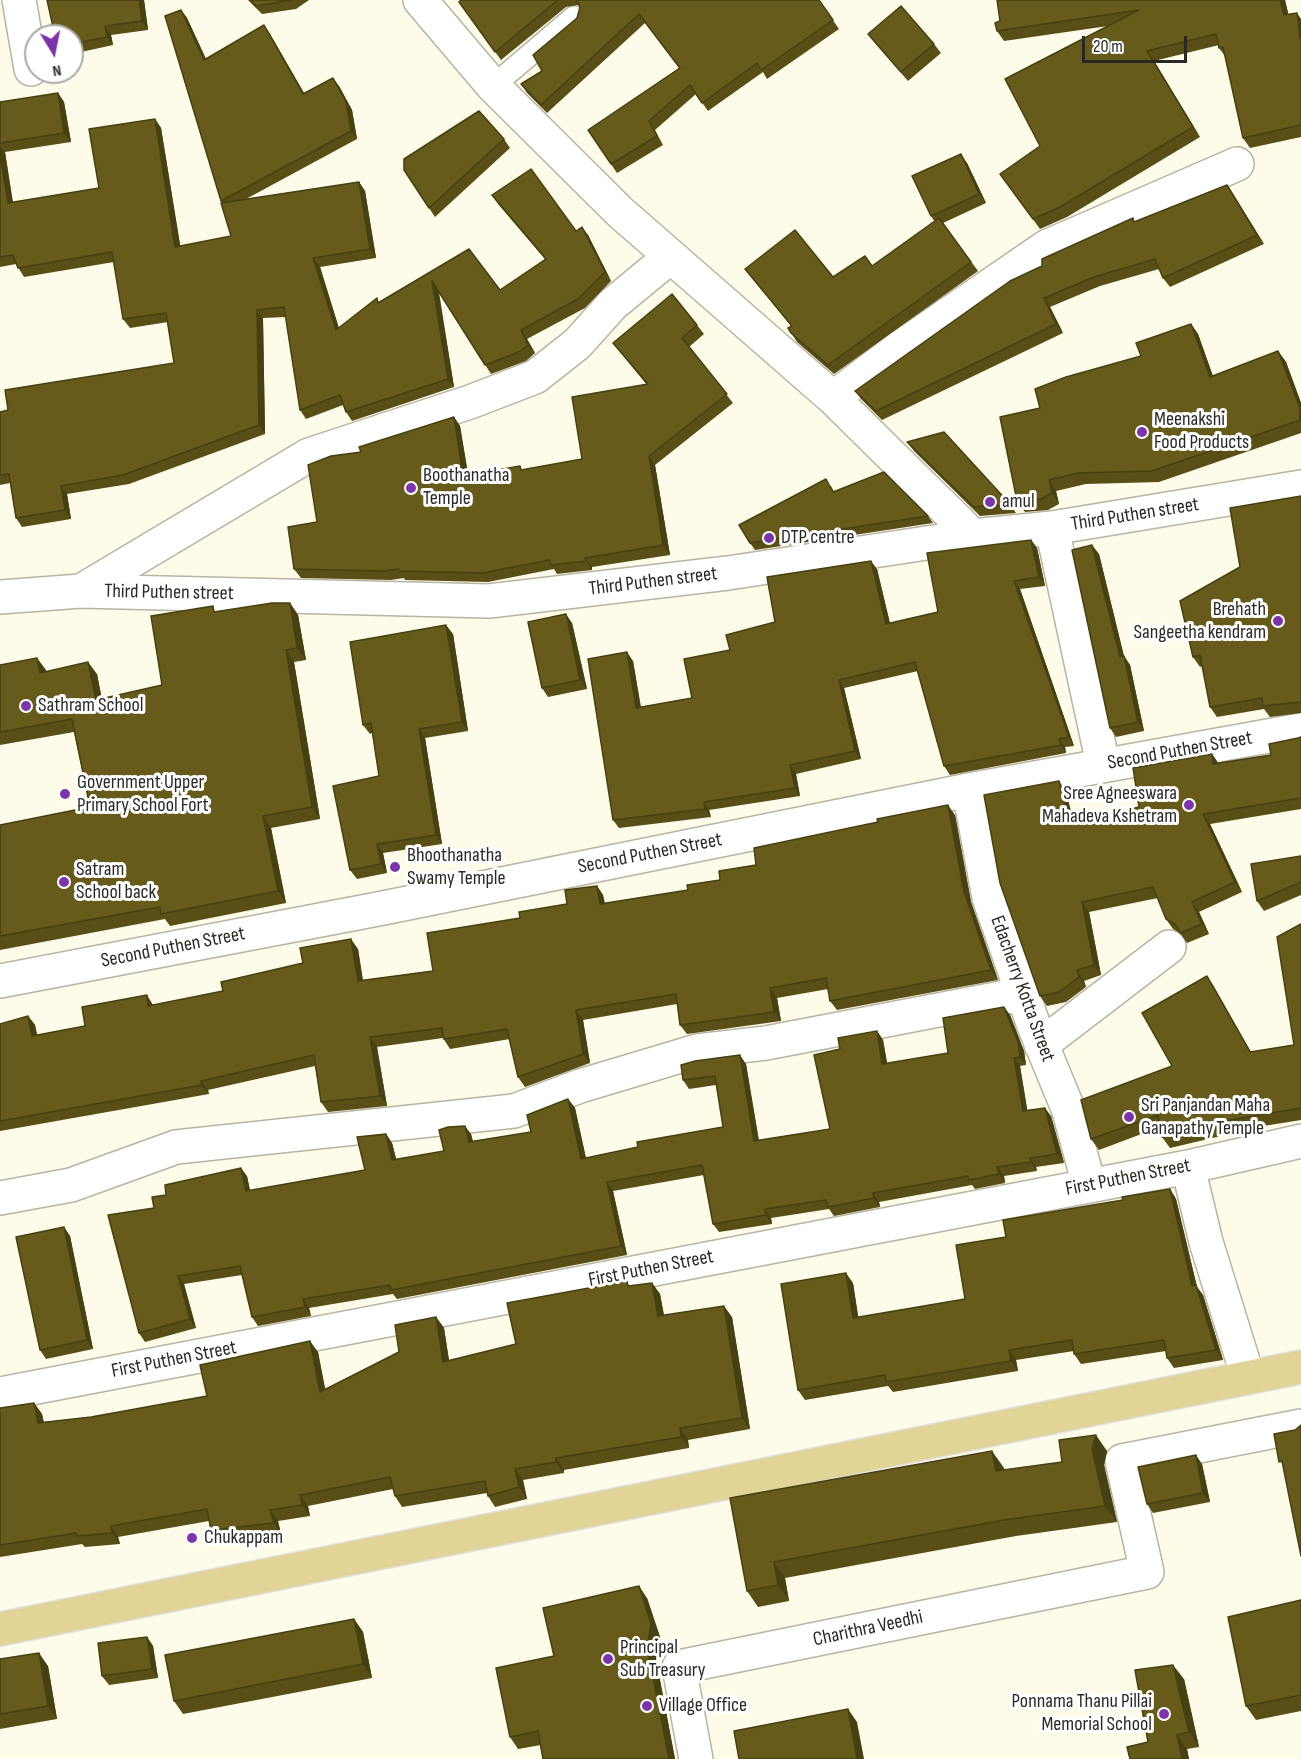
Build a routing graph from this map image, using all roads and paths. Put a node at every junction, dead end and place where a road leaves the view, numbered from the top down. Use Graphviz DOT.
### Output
graph roads {
  1 [pos="19,0"];
  2 [pos="420,0"];
  3 [pos="574,17"];
  4 [pos="24,27"];
  5 [pos="493,86"];
  6 [pos="1237,164"];
  7 [pos="670,257"];
  8 [pos="832,398"];
  9 [pos="1301,487"];
  10 [pos="1052,528"];
  11 [pos="973,536"];
  12 [pos="81,591"];
  13 [pos="0,597"];
  14 [pos="1301,729"];
  15 [pos="1103,764"];
  16 [pos="969,789"];
  17 [pos="1169,947"];
  18 [pos="0,981"];
  19 [pos="1022,994"];
  20 [pos="1041,1045"];
  21 [pos="1301,1141"];
  22 [pos="1188,1167"];
  23 [pos="1089,1185"];
  24 [pos="0,1198"];
  25 [pos="1301,1367"];
  26 [pos="1248,1377"];
  27 [pos="0,1394"];
  28 [pos="1301,1426"];
  29 [pos="0,1629"];
  30 [pos="696,1759"];
  1 -- 4 [label="street"];
  2 -- 5 [label="street"];
  3 -- 5 [label="lane"];
  5 -- 7 [label="street"];
  6 -- 8 [label="street"];
  7 -- 8 [label="street"];
  7 -- 12 [label="street"];
  8 -- 11 [label="street"];
  9 -- 10 [label="street, Third Puthen street"];
  10 -- 11 [label="street, Third Puthen street"];
  10 -- 15 [label="street"];
  11 -- 12 [label="street, Third Puthen street"];
  12 -- 13 [label="street, Third Puthen street"];
  14 -- 15 [label="street"];
  14 -- 16 [label="street, Second Puthen Street"];
  15 -- 16 [label="street"];
  16 -- 18 [label="street, Second Puthen Street"];
  16 -- 19 [label="street, Edacherry Kotta Street"];
  17 -- 20 [label="street"];
  19 -- 20 [label="street, Edacherry Kotta Street"];
  19 -- 24 [label="street"];
  20 -- 23 [label="street, Edacherry Kotta Street"];
  21 -- 22 [label="street, First Puthen Street"];
  22 -- 23 [label="street, First Puthen Street"];
  22 -- 26 [label="street"];
  23 -- 27 [label="street, First Puthen Street"];
  25 -- 26 [label="main road"];
  26 -- 29 [label="main road"];
  28 -- 30 [label="street, Charithra Veedhi"];
}
